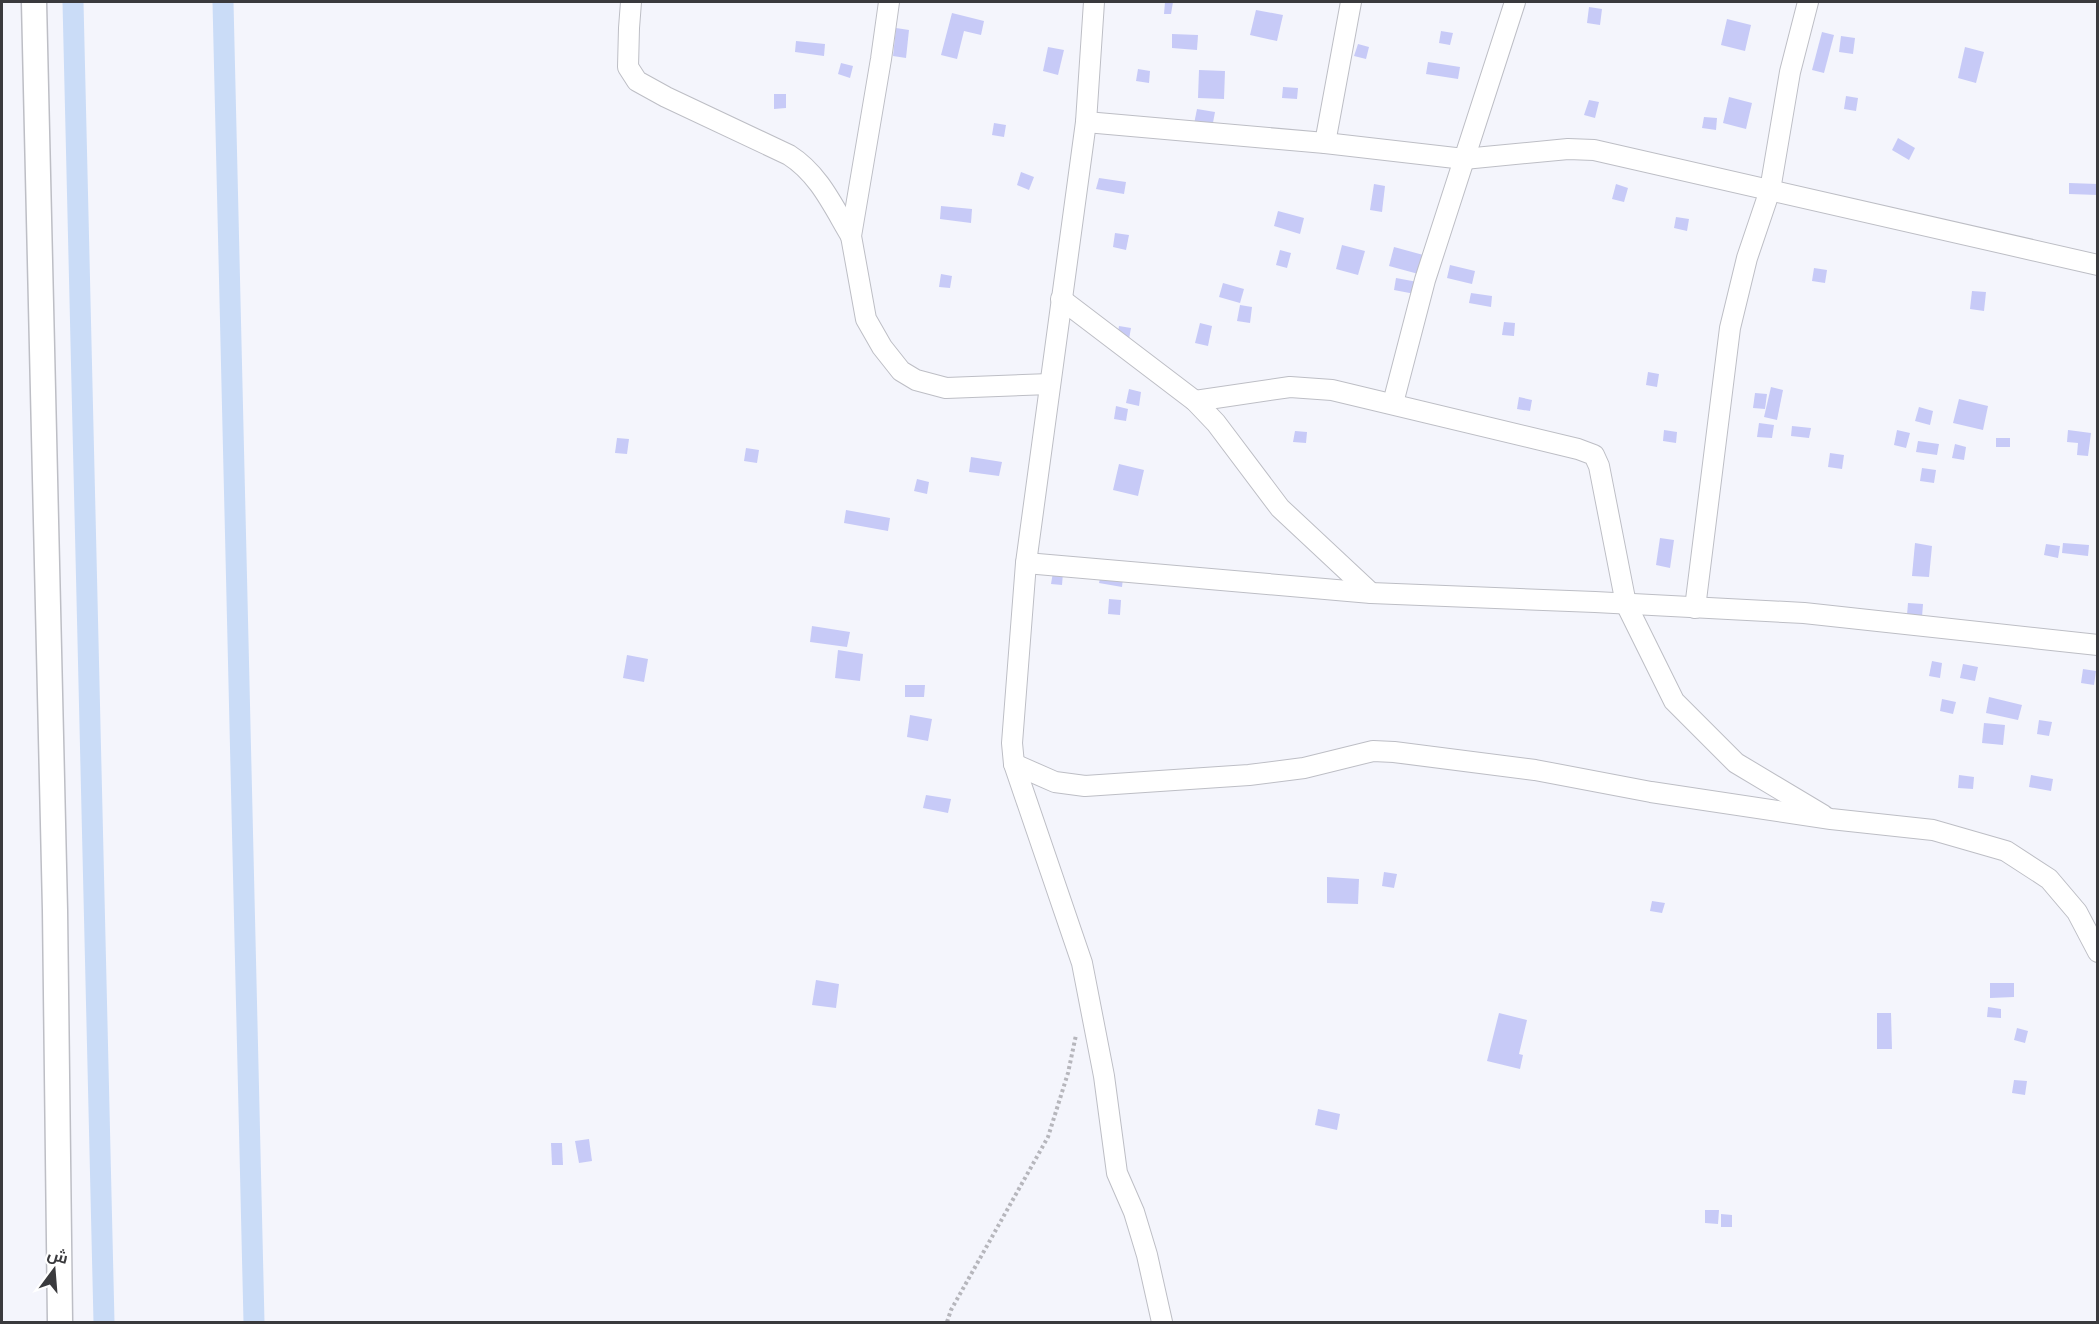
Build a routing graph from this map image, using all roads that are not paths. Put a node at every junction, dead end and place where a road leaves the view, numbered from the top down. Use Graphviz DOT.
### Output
graph roads {
  1 [pos="34,2"];
  2 [pos="631,2"];
  3 [pos="889,2"];
  4 [pos="1094,2"];
  5 [pos="1351,2"];
  6 [pos="1515,2"];
  7 [pos="1808,2"];
  8 [pos="1086,122"];
  9 [pos="1325,143"];
  10 [pos="1464,159"];
  11 [pos="1770,190"];
  12 [pos="851,236"];
  13 [pos="2097,265"];
  14 [pos="1061,299"];
  15 [pos="1050,384"];
  16 [pos="1195,401"];
  17 [pos="1393,403"];
  18 [pos="1026,564"];
  19 [pos="1371,593"];
  20 [pos="1626,604"];
  21 [pos="1695,608"];
  22 [pos="2097,645"];
  23 [pos="1014,764"];
  24 [pos="1831,819"];
  25 [pos="2097,952"];
  26 [pos="60,1323"];
  27 [pos="1162,1323"];
  1 -- 26 [label="street"];
  2 -- 12 [label="street"];
  3 -- 12 [label="street"];
  4 -- 8 [label="street"];
  5 -- 9 [label="street"];
  6 -- 10 [label="street"];
  7 -- 11 [label="street"];
  8 -- 9 [label="street"];
  8 -- 14 [label="street"];
  9 -- 10 [label="street"];
  10 -- 11 [label="street"];
  10 -- 17 [label="street"];
  11 -- 13 [label="street"];
  11 -- 21 [label="street"];
  12 -- 15 [label="street"];
  14 -- 15 [label="street"];
  14 -- 16 [label="street"];
  15 -- 18 [label="street"];
  16 -- 17 [label="street"];
  16 -- 19 [label="street"];
  17 -- 20 [label="street"];
  18 -- 19 [label="street"];
  18 -- 23 [label="street"];
  19 -- 20 [label="street"];
  20 -- 21 [label="street"];
  20 -- 24 [label="street"];
  21 -- 22 [label="street"];
  23 -- 24 [label="street"];
  23 -- 27 [label="street"];
  24 -- 25 [label="street"];
}
